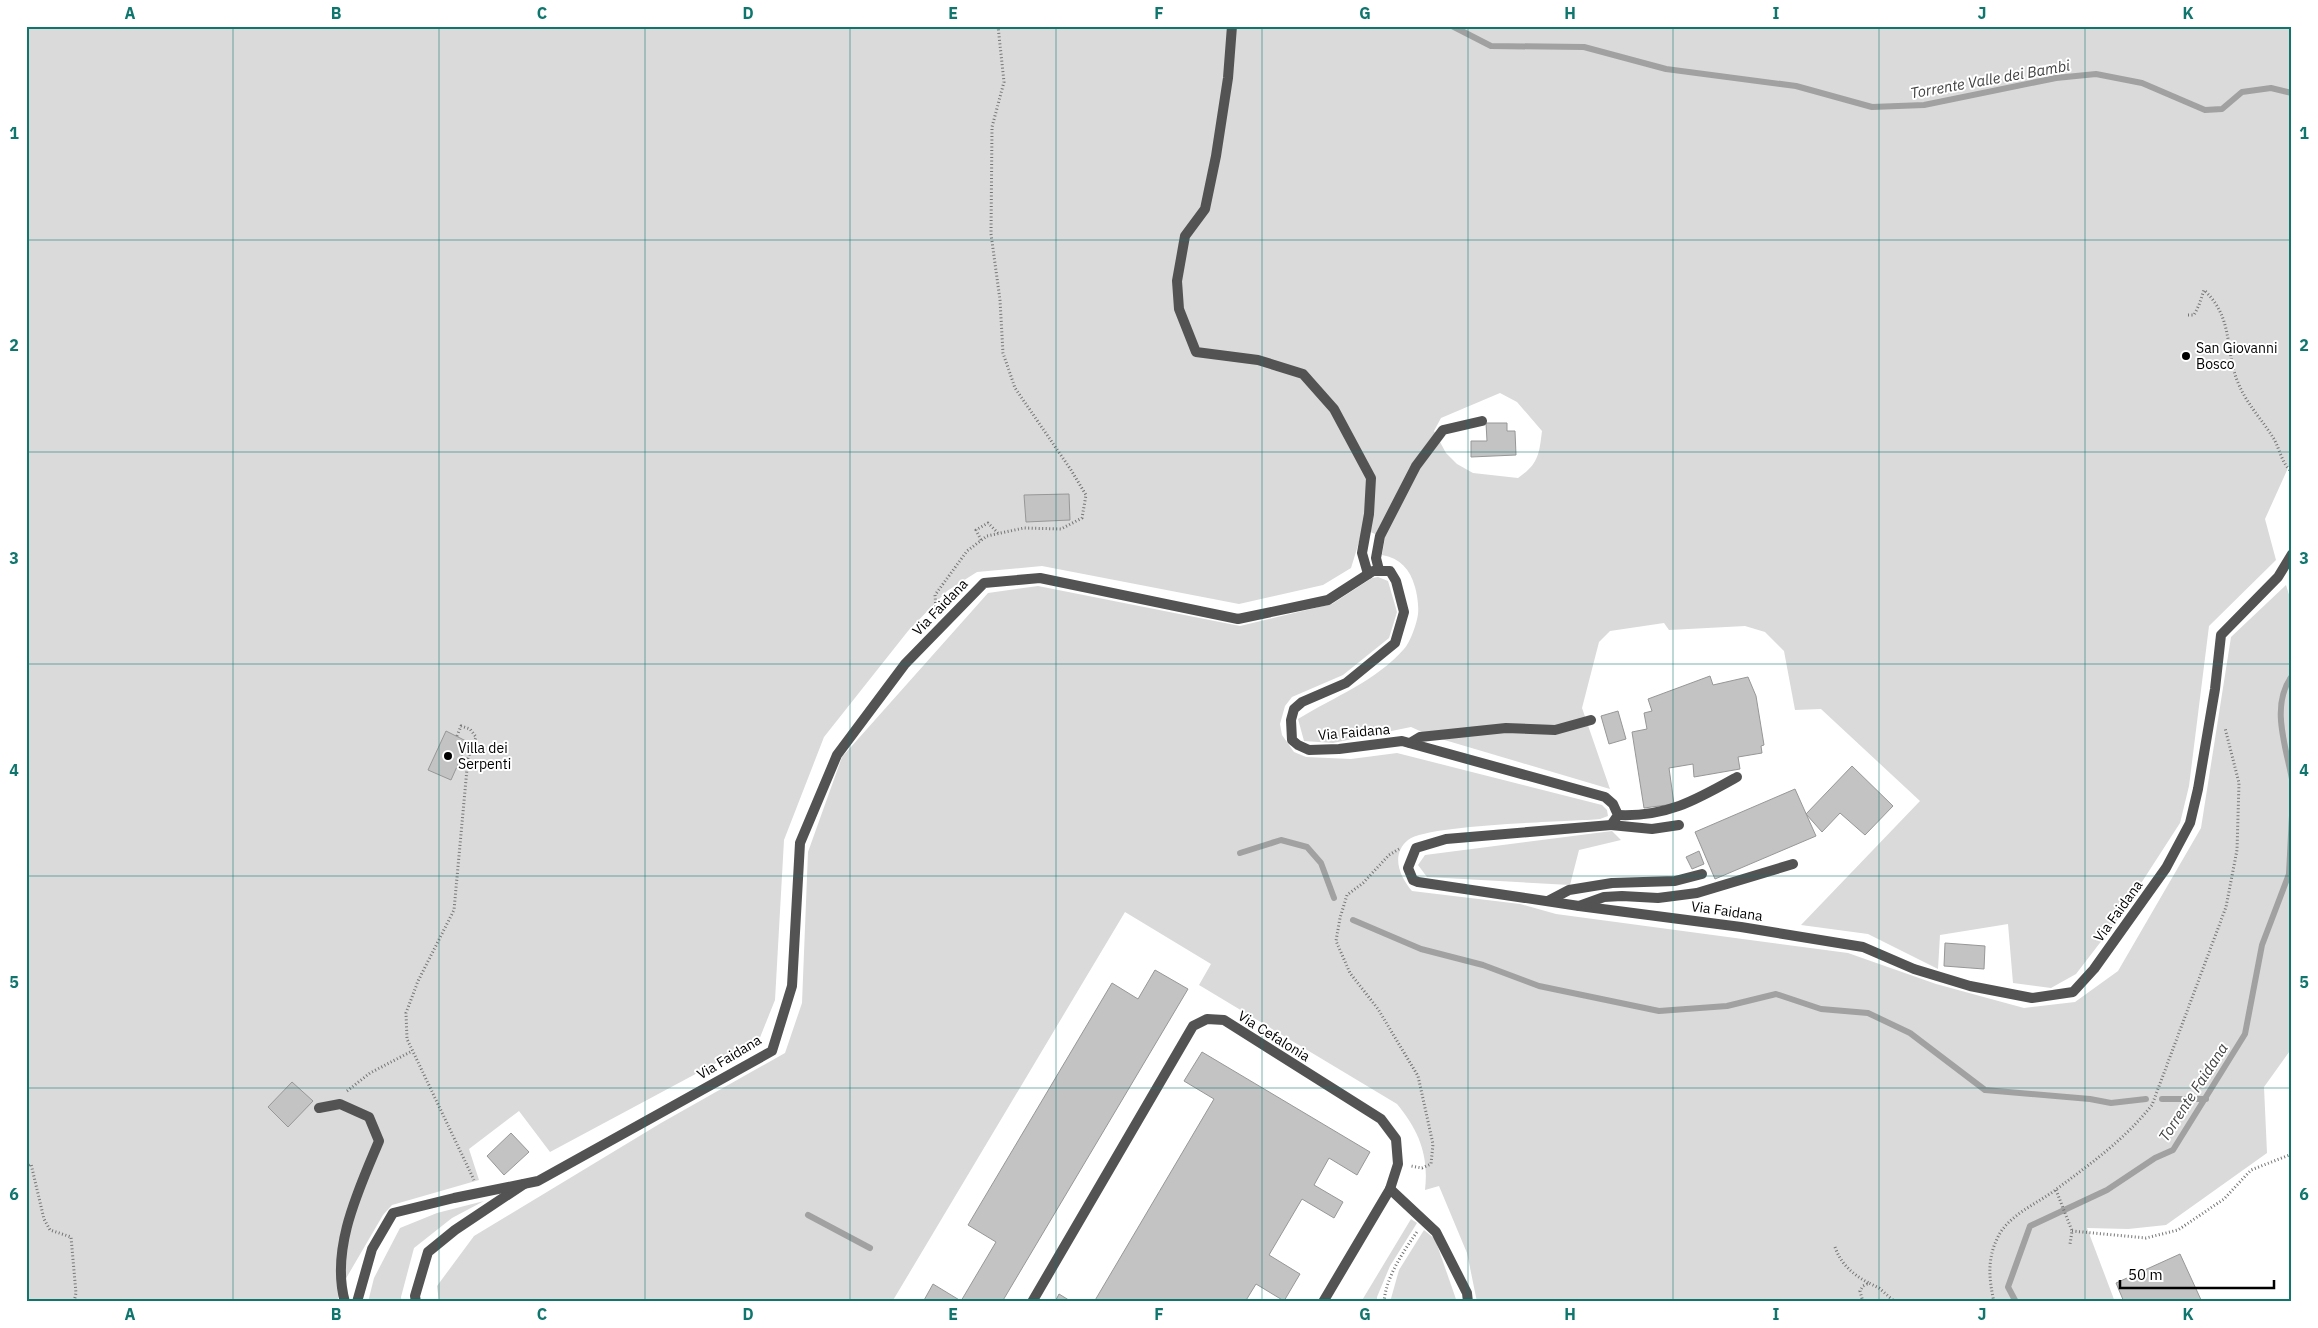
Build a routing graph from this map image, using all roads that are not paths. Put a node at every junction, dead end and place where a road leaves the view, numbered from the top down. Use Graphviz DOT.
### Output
graph roads {
  1 [pos="1232,26"];
  2 [pos="1482,420"];
  3 [pos="2292,554"];
  4 [pos="1379,570"];
  5 [pos="1368,574"];
  6 [pos="1591,720"];
  7 [pos="1410,744"];
  8 [pos="1737,777"];
  9 [pos="1618,815"];
  10 [pos="1611,825"];
  11 [pos="1679,825"];
  12 [pos="1793,864"];
  13 [pos="1702,874"];
  14 [pos="1548,901"];
  15 [pos="1579,906"];
  16 [pos="319,1108"];
  17 [pos="525,1183"];
  18 [pos="1390,1189"];
  19 [pos="345,1302"];
  20 [pos="357,1302"];
  21 [pos="416,1302"];
  22 [pos="1032,1302"];
  23 [pos="1323,1302"];
  24 [pos="1468,1302"];
  1 -- 5 [label="street"];
  2 -- 4 [label="street"];
  3 -- 15 [label="street, Via Faidana"];
  4 -- 5 [label="street, Via Faidana"];
  4 -- 7 [label="street, Via Faidana"];
  5 -- 17 [label="street, Via Faidana"];
  6 -- 7 [label="street"];
  7 -- 9 [label="street, Via Faidana"];
  8 -- 9 [label="street"];
  9 -- 10 [label="street"];
  10 -- 11 [label="street"];
  10 -- 14 [label="street, Via Faidana"];
  12 -- 15 [label="street"];
  13 -- 14 [label="street"];
  14 -- 15 [label="street, Via Faidana"];
  16 -- 19 [label="street"];
  17 -- 20 [label="street, Via Faidana"];
  17 -- 21 [label="street"];
  18 -- 22 [label="street, Via Cefalonia"];
  18 -- 23 [label="street, Via Cefalonia"];
  18 -- 24 [label="street"];
}
